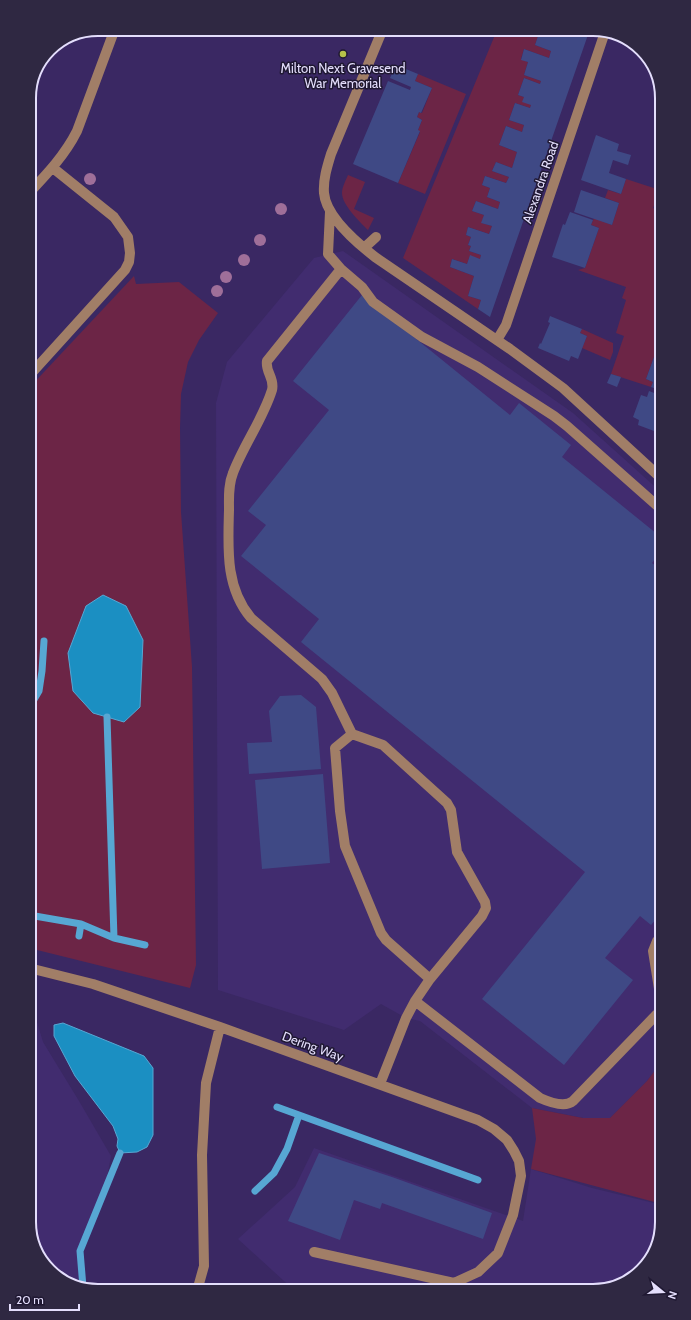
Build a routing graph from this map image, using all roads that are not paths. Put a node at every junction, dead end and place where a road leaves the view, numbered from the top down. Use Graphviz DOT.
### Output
graph roads {
  1 [pos="112,36"];
  2 [pos="380,36"];
  3 [pos="603,37"];
  4 [pos="53,168"];
  5 [pos="36,186"];
  6 [pos="330,212"];
  7 [pos="376,237"];
  8 [pos="364,248"];
  9 [pos="341,269"];
  10 [pos="497,340"];
  11 [pos="36,368"];
  12 [pos="655,472"];
  13 [pos="655,504"];
  14 [pos="352,734"];
  15 [pos="655,946"];
  16 [pos="36,970"];
  17 [pos="655,970"];
  18 [pos="430,980"];
  19 [pos="415,1001"];
  20 [pos="655,1016"];
  21 [pos="220,1027"];
  22 [pos="380,1084"];
  23 [pos="314,1252"];
  24 [pos="199,1284"];
  1 -- 4 [label="street"];
  2 -- 6 [label="street"];
  3 -- 10 [label="street, Alexandra Road"];
  4 -- 5 [label="street"];
  4 -- 11 [label="street"];
  6 -- 8 [label="street"];
  6 -- 9 [label="street"];
  7 -- 8 [label="street"];
  8 -- 10 [label="street"];
  9 -- 13 [label="street"];
  9 -- 14 [label="street"];
  10 -- 12 [label="street"];
  14 -- 18 [label="street"];
  14 -- 18 [label="street"];
  15 -- 17 [label="street"];
  16 -- 21 [label="street, Dering Way"];
  18 -- 19 [label="street"];
  19 -- 20 [label="street"];
  19 -- 22 [label="street"];
  21 -- 22 [label="street, Dering Way"];
  21 -- 24 [label="street"];
  22 -- 23 [label="street, Dering Way"];
}
